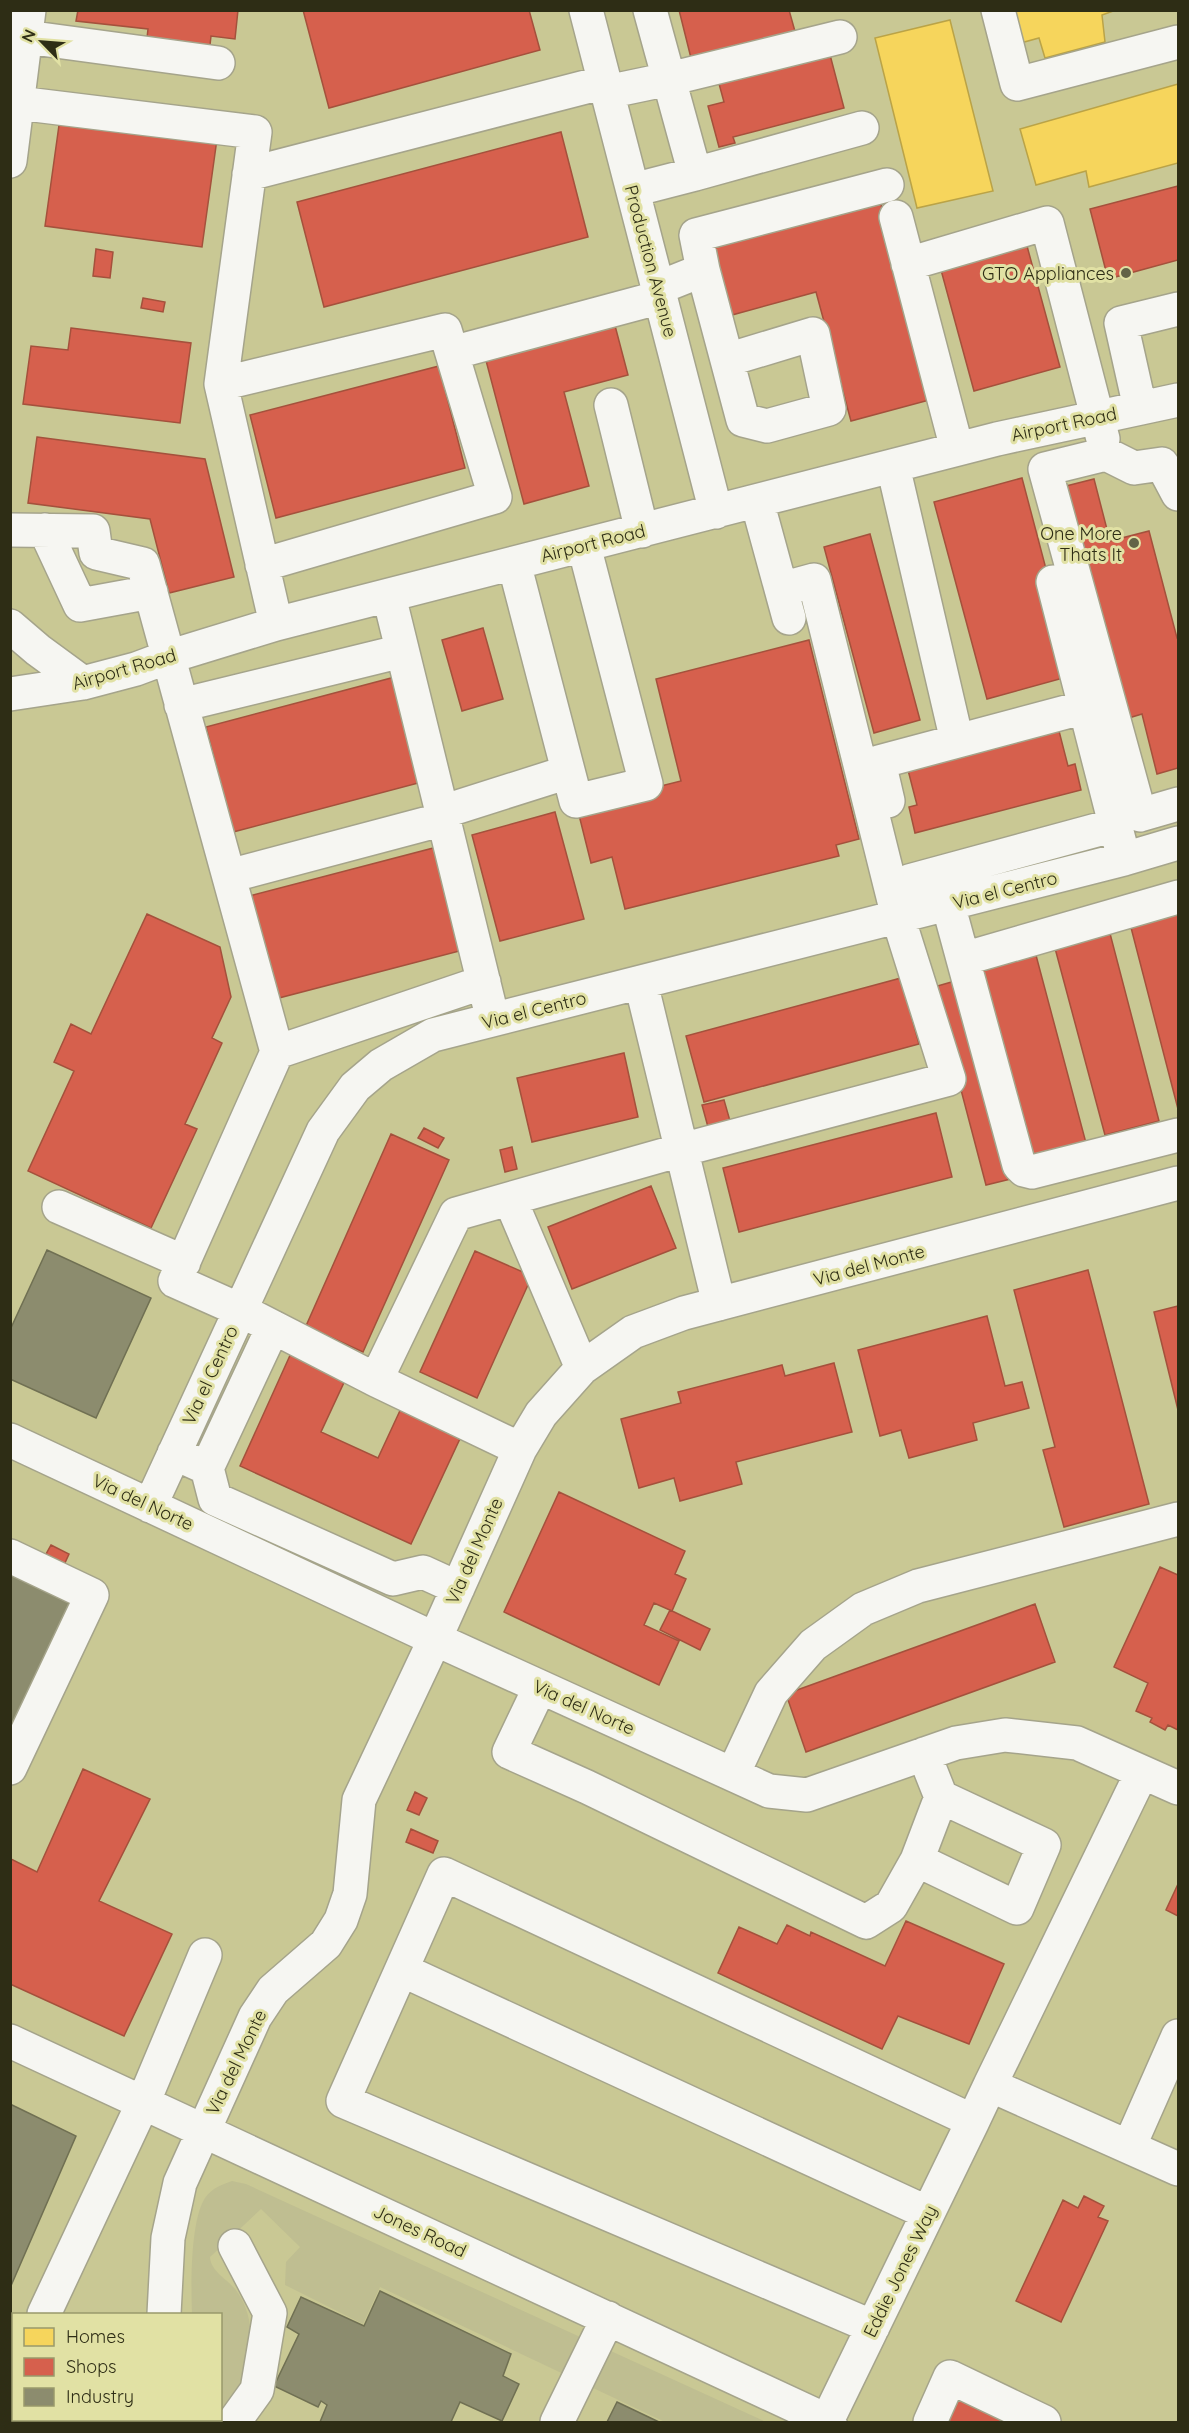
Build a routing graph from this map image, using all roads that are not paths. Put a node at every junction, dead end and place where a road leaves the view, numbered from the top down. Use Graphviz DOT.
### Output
graph roads {
  1 [pos="586,10"];
  2 [pos="650,10"];
  3 [pos="998,10"];
  4 [pos="837,22"];
  5 [pos="28,24"];
  6 [pos="1179,42"];
  7 [pos="218,63"];
  8 [pos="669,79"];
  9 [pos="606,87"];
  10 [pos="18,103"];
  11 [pos="862,129"];
  12 [pos="10,161"];
  13 [pos="249,174"];
  14 [pos="695,174"];
  15 [pos="886,185"];
  16 [pos="633,190"];
  17 [pos="896,217"];
  18 [pos="908,264"];
  19 [pos="703,270"];
  20 [pos="660,293"];
  21 [pos="1179,309"];
  22 [pos="452,353"];
  23 [pos="727,360"];
  24 [pos="221,384"];
  25 [pos="1179,400"];
  26 [pos="611,405"];
  27 [pos="1140,408"];
  28 [pos="1098,417"];
  29 [pos="743,420"];
  30 [pos="695,431"];
  31 [pos="1024,433"];
  32 [pos="957,449"];
  33 [pos="1106,454"];
  34 [pos="893,466"];
  35 [pos="1045,469"];
  36 [pos="1177,490"];
  37 [pos="758,501"];
  38 [pos="716,512"];
  39 [pos="10,530"];
  40 [pos="45,530"];
  41 [pos="642,531"];
  42 [pos="584,546"];
  43 [pos="514,563"];
  44 [pos="262,565"];
  45 [pos="151,592"];
  46 [pos="389,596"];
  47 [pos="276,624"];
  48 [pos="10,626"];
  49 [pos="402,651"];
  50 [pos="168,657"];
  51 [pos="83,683"];
  52 [pos="10,694"];
  53 [pos="181,705"];
  54 [pos="1085,707"];
  55 [pos="957,741"];
  56 [pos="568,772"];
  57 [pos="1179,804"];
  58 [pos="433,818"];
  59 [pos="1128,820"];
  60 [pos="1152,851"];
  61 [pos="229,876"];
  62 [pos="909,880"];
  63 [pos="1179,897"];
  64 [pos="921,911"];
  65 [pos="963,959"];
  66 [pos="484,982"];
  67 [pos="641,982"];
  68 [pos="493,1020"];
  69 [pos="277,1052"];
  70 [pos="1179,1135"];
  71 [pos="681,1150"];
  72 [pos="1179,1183"];
  73 [pos="510,1199"];
  74 [pos="59,1207"];
  75 [pos="184,1262"];
  76 [pos="719,1304"];
  77 [pos="240,1310"];
  78 [pos="273,1327"];
  79 [pos="582,1368"];
  80 [pos="376,1380"];
  81 [pos="10,1440"];
  82 [pos="520,1449"];
  83 [pos="174,1453"];
  84 [pos="207,1468"];
  85 [pos="150,1506"];
  86 [pos="1179,1519"];
  87 [pos="10,1556"];
  88 [pos="458,1588"];
  89 [pos="435,1639"];
  90 [pos="540,1687"];
  91 [pos="924,1754"];
  92 [pos="10,1768"];
  93 [pos="1142,1772"];
  94 [pos="733,1774"];
  95 [pos="1179,1788"];
  96 [pos="941,1797"];
  97 [pos="917,1860"];
  98 [pos="205,1955"];
  99 [pos="402,1970"];
  100 [pos="1179,2036"];
  101 [pos="10,2041"];
  102 [pos="990,2085"];
  103 [pos="143,2103"];
  104 [pos="973,2121"];
  105 [pos="202,2130"];
  106 [pos="1129,2147"];
  107 [pos="1179,2169"];
  108 [pos="928,2213"];
  109 [pos="235,2246"];
  110 [pos="44,2313"];
  111 [pos="164,2313"];
  112 [pos="608,2318"];
  113 [pos="873,2327"];
  114 [pos="234,2422"];
  115 [pos="557,2422"];
  116 [pos="828,2422"];
  117 [pos="930,2422"];
  118 [pos="1044,2422"];
  1 -- 9 [label="street, Production Avenue"];
  2 -- 8 [label="street"];
  3 -- 6 [label="street"];
  4 -- 8 [label="street"];
  5 -- 7 [label="street"];
  5 -- 10 [label="street"];
  8 -- 9 [label="street"];
  8 -- 14 [label="street"];
  9 -- 13 [label="street"];
  9 -- 16 [label="street, Production Avenue"];
  10 -- 12 [label="street"];
  10 -- 13 [label="street"];
  11 -- 14 [label="street"];
  13 -- 24 [label="street"];
  14 -- 16 [label="street"];
  15 -- 19 [label="street"];
  16 -- 20 [label="street, Production Avenue"];
  17 -- 18 [label="street"];
  18 -- 28 [label="street"];
  18 -- 32 [label="street"];
  19 -- 20 [label="street"];
  19 -- 23 [label="street"];
  20 -- 22 [label="street"];
  20 -- 30 [label="street, Production Avenue"];
  21 -- 27 [label="street"];
  22 -- 24 [label="street"];
  22 -- 44 [label="street"];
  23 -- 29 [label="street"];
  23 -- 29 [label="street"];
  24 -- 44 [label="street"];
  25 -- 27 [label="street, Airport Road"];
  26 -- 41 [label="street"];
  27 -- 28 [label="street, Airport Road"];
  28 -- 31 [label="street, Airport Road"];
  28 -- 33 [label="street"];
  29 -- 30 [label="street"];
  30 -- 38 [label="street, Production Avenue"];
  31 -- 32 [label="street, Airport Road"];
  31 -- 35 [label="street"];
  31 -- 54 [label="street"];
  32 -- 34 [label="street, Airport Road"];
  33 -- 35 [label="street"];
  33 -- 36 [label="street"];
  34 -- 37 [label="street, Airport Road"];
  34 -- 55 [label="street"];
  35 -- 59 [label="street"];
  37 -- 38 [label="street, Airport Road"];
  37 -- 64 [label="street"];
  38 -- 41 [label="street, Airport Road"];
  39 -- 40 [label="street"];
  40 -- 45 [label="street"];
  40 -- 45 [label="street"];
  41 -- 42 [label="street, Airport Road"];
  42 -- 43 [label="street, Airport Road"];
  42 -- 56 [label="street"];
  43 -- 46 [label="street, Airport Road"];
  43 -- 56 [label="street"];
  44 -- 47 [label="street"];
  45 -- 50 [label="street"];
  46 -- 47 [label="street, Airport Road"];
  46 -- 49 [label="street"];
  47 -- 50 [label="street, Airport Road"];
  48 -- 51 [label="street"];
  49 -- 53 [label="street"];
  49 -- 58 [label="street"];
  50 -- 51 [label="street, Airport Road"];
  50 -- 53 [label="street"];
  51 -- 52 [label="street, Airport Road"];
  53 -- 61 [label="street"];
  54 -- 55 [label="street"];
  54 -- 59 [label="street"];
  55 -- 62 [label="street"];
  56 -- 58 [label="street"];
  57 -- 59 [label="street"];
  58 -- 61 [label="street"];
  58 -- 66 [label="street"];
  59 -- 60 [label="street"];
  59 -- 62 [label="street"];
  60 -- 64 [label="street, Via el Centro"];
  61 -- 69 [label="street"];
  62 -- 64 [label="street"];
  63 -- 65 [label="street"];
  64 -- 65 [label="street"];
  64 -- 67 [label="street, Via el Centro"];
  64 -- 71 [label="street"];
  65 -- 70 [label="street"];
  66 -- 68 [label="street"];
  66 -- 69 [label="street"];
  67 -- 68 [label="street, Via el Centro"];
  67 -- 71 [label="street"];
  68 -- 77 [label="street, Via el Centro"];
  69 -- 75 [label="street"];
  71 -- 73 [label="street"];
  71 -- 76 [label="street"];
  72 -- 76 [label="street, Via del Monte"];
  73 -- 79 [label="street"];
  73 -- 80 [label="street"];
  74 -- 75 [label="street"];
  75 -- 77 [label="street"];
  76 -- 79 [label="street, Via del Monte"];
  77 -- 78 [label="street"];
  77 -- 83 [label="street, Via el Centro"];
  78 -- 80 [label="street"];
  78 -- 84 [label="street"];
  79 -- 82 [label="street, Via del Monte"];
  80 -- 82 [label="street"];
  81 -- 85 [label="street, Via del Norte"];
  82 -- 88 [label="street, Via del Monte"];
  83 -- 84 [label="street"];
  83 -- 85 [label="street, Via el Centro"];
  84 -- 88 [label="street"];
  85 -- 89 [label="street, Via del Norte"];
  86 -- 94 [label="street"];
  87 -- 92 [label="street"];
  88 -- 89 [label="street, Via del Monte"];
  89 -- 90 [label="street, Via del Norte"];
  89 -- 105 [label="street, Via del Monte"];
  90 -- 94 [label="street, Via del Norte"];
  90 -- 97 [label="street"];
  91 -- 93 [label="street, Via del Norte"];
  91 -- 94 [label="street, Via del Norte"];
  91 -- 96 [label="street"];
  93 -- 95 [label="street, Via del Norte"];
  93 -- 102 [label="street, Eddie Jones Way"];
  96 -- 97 [label="street"];
  96 -- 97 [label="street"];
  98 -- 103 [label="street"];
  99 -- 104 [label="street"];
  99 -- 108 [label="street"];
  99 -- 113 [label="street"];
  100 -- 106 [label="street"];
  101 -- 103 [label="street, Jones Road"];
  102 -- 104 [label="street, Eddie Jones Way"];
  102 -- 106 [label="street"];
  103 -- 105 [label="street, Jones Road"];
  103 -- 110 [label="street"];
  104 -- 108 [label="street, Eddie Jones Way"];
  105 -- 111 [label="street, Via del Monte"];
  105 -- 112 [label="street, Jones Road"];
  106 -- 107 [label="street"];
  108 -- 113 [label="street, Eddie Jones Way"];
  109 -- 114 [label="street"];
  112 -- 115 [label="street"];
  112 -- 116 [label="street, Jones Road"];
  113 -- 116 [label="street, Eddie Jones Way"];
  117 -- 118 [label="street"];
}
